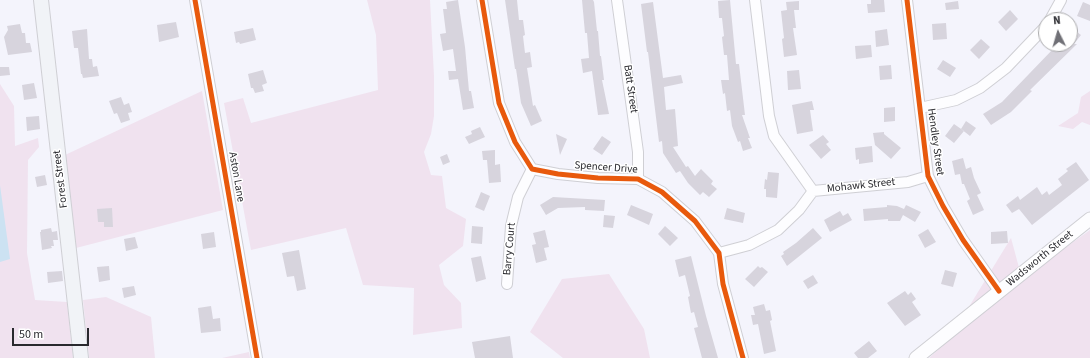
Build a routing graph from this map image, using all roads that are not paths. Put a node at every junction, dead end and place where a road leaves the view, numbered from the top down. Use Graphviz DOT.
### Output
graph roads {
  1 [pos="40,0"];
  2 [pos="196,0"];
  3 [pos="482,0"];
  4 [pos="617,0"];
  5 [pos="755,0"];
  6 [pos="908,0"];
  7 [pos="1061,0"];
  8 [pos="1054,12"];
  9 [pos="1038,34"];
  10 [pos="920,108"];
  11 [pos="532,169"];
  12 [pos="928,176"];
  13 [pos="638,179"];
  14 [pos="814,191"];
  15 [pos="1090,219"];
  16 [pos="719,253"];
  17 [pos="507,284"];
  18 [pos="999,291"];
  19 [pos="81,358"];
  20 [pos="257,358"];
  21 [pos="743,358"];
  22 [pos="916,358"];
  1 -- 19 [label="main road, Forest Street"];
  2 -- 20 [label="street, Aston Lane"];
  3 -- 11 [label="street"];
  4 -- 13 [label="street, Batt Street"];
  5 -- 14 [label="street"];
  6 -- 10 [label="street, Hendley Street"];
  7 -- 8 [label="street"];
  9 -- 10 [label="street"];
  10 -- 12 [label="street, Hendley Street"];
  11 -- 13 [label="street, Spencer Drive"];
  11 -- 17 [label="street, Barry Court"];
  12 -- 14 [label="street, Mohawk Street"];
  12 -- 18 [label="street, Hendley Street"];
  13 -- 16 [label="street, Spencer Drive"];
  14 -- 16 [label="street, Mohawk Street"];
  15 -- 18 [label="street, Wadsworth Street"];
  16 -- 21 [label="street, Spencer Drive"];
  18 -- 22 [label="street, Wadsworth Street"];
}
